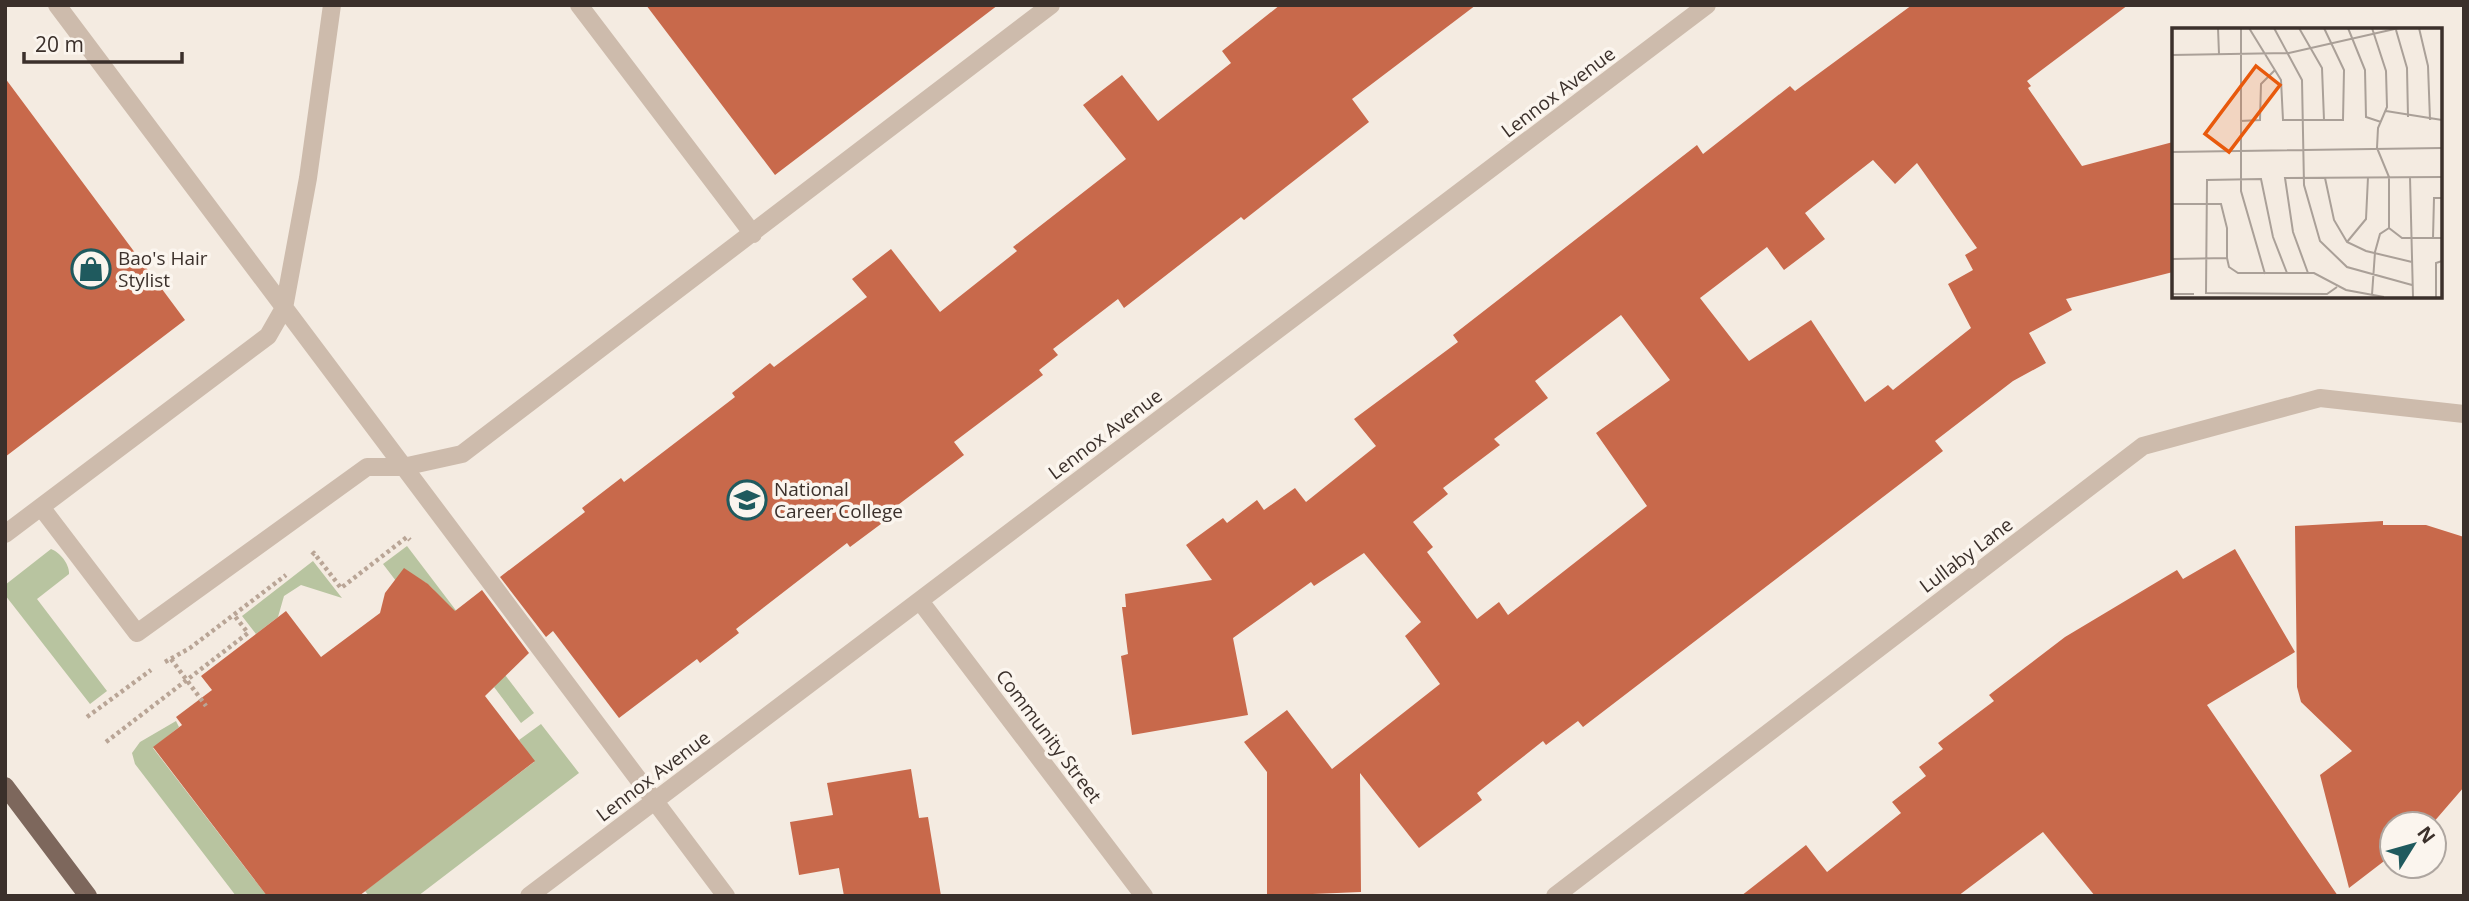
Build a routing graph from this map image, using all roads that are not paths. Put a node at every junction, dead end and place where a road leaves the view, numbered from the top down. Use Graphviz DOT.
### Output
graph roads {
  1 [pos="57,5"];
  2 [pos="332,5"];
  3 [pos="579,5"];
  4 [pos="1051,5"];
  5 [pos="1707,5"];
  6 [pos="753,234"];
  7 [pos="284,308"];
  8 [pos="2464,414"];
  9 [pos="403,467"];
  10 [pos="41,507"];
  11 [pos="5,534"];
  12 [pos="920,601"];
  13 [pos="5,786"];
  14 [pos="654,801"];
  15 [pos="11,807"];
  16 [pos="88,896"];
  17 [pos="529,896"];
  18 [pos="726,896"];
  19 [pos="1144,896"];
  20 [pos="1555,896"];
  1 -- 7 [label="street"];
  2 -- 7 [label="street"];
  3 -- 6 [label="street"];
  4 -- 6 [label="street"];
  5 -- 12 [label="street, Lennox Avenue"];
  6 -- 9 [label="street"];
  7 -- 9 [label="street"];
  7 -- 10 [label="street"];
  8 -- 20 [label="street, Lullaby Lane"];
  9 -- 10 [label="street"];
  9 -- 14 [label="street"];
  10 -- 11 [label="street"];
  12 -- 14 [label="street, Lennox Avenue"];
  12 -- 19 [label="street, Community Street"];
  13 -- 15 [label="main road"];
  14 -- 17 [label="street, Lennox Avenue"];
  14 -- 18 [label="street"];
  15 -- 16 [label="main road"];
}
